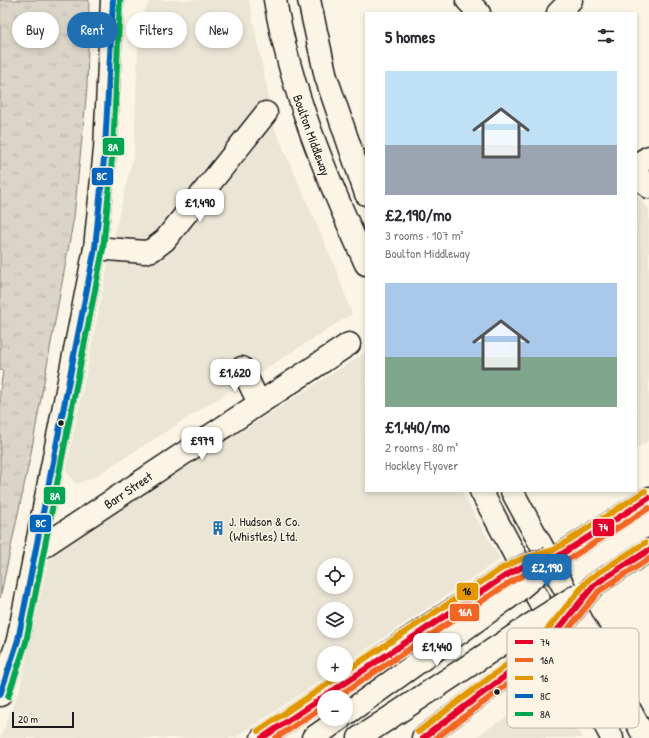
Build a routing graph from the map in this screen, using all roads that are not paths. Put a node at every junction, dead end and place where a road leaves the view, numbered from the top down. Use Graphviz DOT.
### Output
graph roads {
  1 [pos="275,0"];
  2 [pos="309,0"];
  3 [pos="466,0"];
  4 [pos="571,0"];
  5 [pos="112,1"];
  6 [pos="478,12"];
  7 [pos="559,12"];
  8 [pos="266,113"];
  9 [pos="649,157"];
  10 [pos="637,164"];
  11 [pos="637,174"];
  12 [pos="649,187"];
  13 [pos="365,191"];
  14 [pos="95,248"];
  15 [pos="365,262"];
  16 [pos="349,344"];
  17 [pos="242,368"];
  18 [pos="259,403"];
  19 [pos="482,492"];
  20 [pos="513,492"];
  21 [pos="649,498"];
  22 [pos="649,550"];
  23 [pos="36,551"];
  24 [pos="510,585"];
  25 [pos="594,585"];
  26 [pos="526,628"];
  27 [pos="554,628"];
  28 [pos="559,628"];
  29 [pos="586,628"];
  30 [pos="507,640"];
  31 [pos="507,675"];
  32 [pos="0,695"];
  33 [pos="353,708"];
  34 [pos="330,726"];
  35 [pos="639,727"];
  36 [pos="607,728"];
  37 [pos="262,738"];
  38 [pos="313,738"];
  39 [pos="359,738"];
  40 [pos="423,738"];
  41 [pos="612,738"];
  42 [pos="645,738"];
  1 -- 15 [label="main road, Boulton Middleway"];
  2 -- 13 [label="main road"];
  3 -- 6 [label="main road"];
  4 -- 7 [label="main road"];
  5 -- 14 [label="main road"];
  8 -- 14 [label="main road"];
  9 -- 10 [label="main road"];
  11 -- 12 [label="main road"];
  14 -- 23 [label="main road"];
  16 -- 18 [label="main road, Barr Street"];
  17 -- 18 [label="main road"];
  18 -- 23 [label="main road, Barr Street"];
  19 -- 27 [label="main road"];
  20 -- 29 [label="main road"];
  21 -- 24 [label="main road, bridge"];
  22 -- 25 [label="main road"];
  23 -- 32 [label="main road"];
  24 -- 33 [label="main road"];
  24 -- 37 [label="main road"];
  25 -- 26 [label="main road, bridge"];
  25 -- 28 [label="main road, bridge"];
  30 -- 39 [label="main road, bridge"];
  31 -- 40 [label="main road, bridge"];
  34 -- 38 [label="main road"];
  35 -- 42 [label="main road"];
  36 -- 41 [label="main road"];
}
